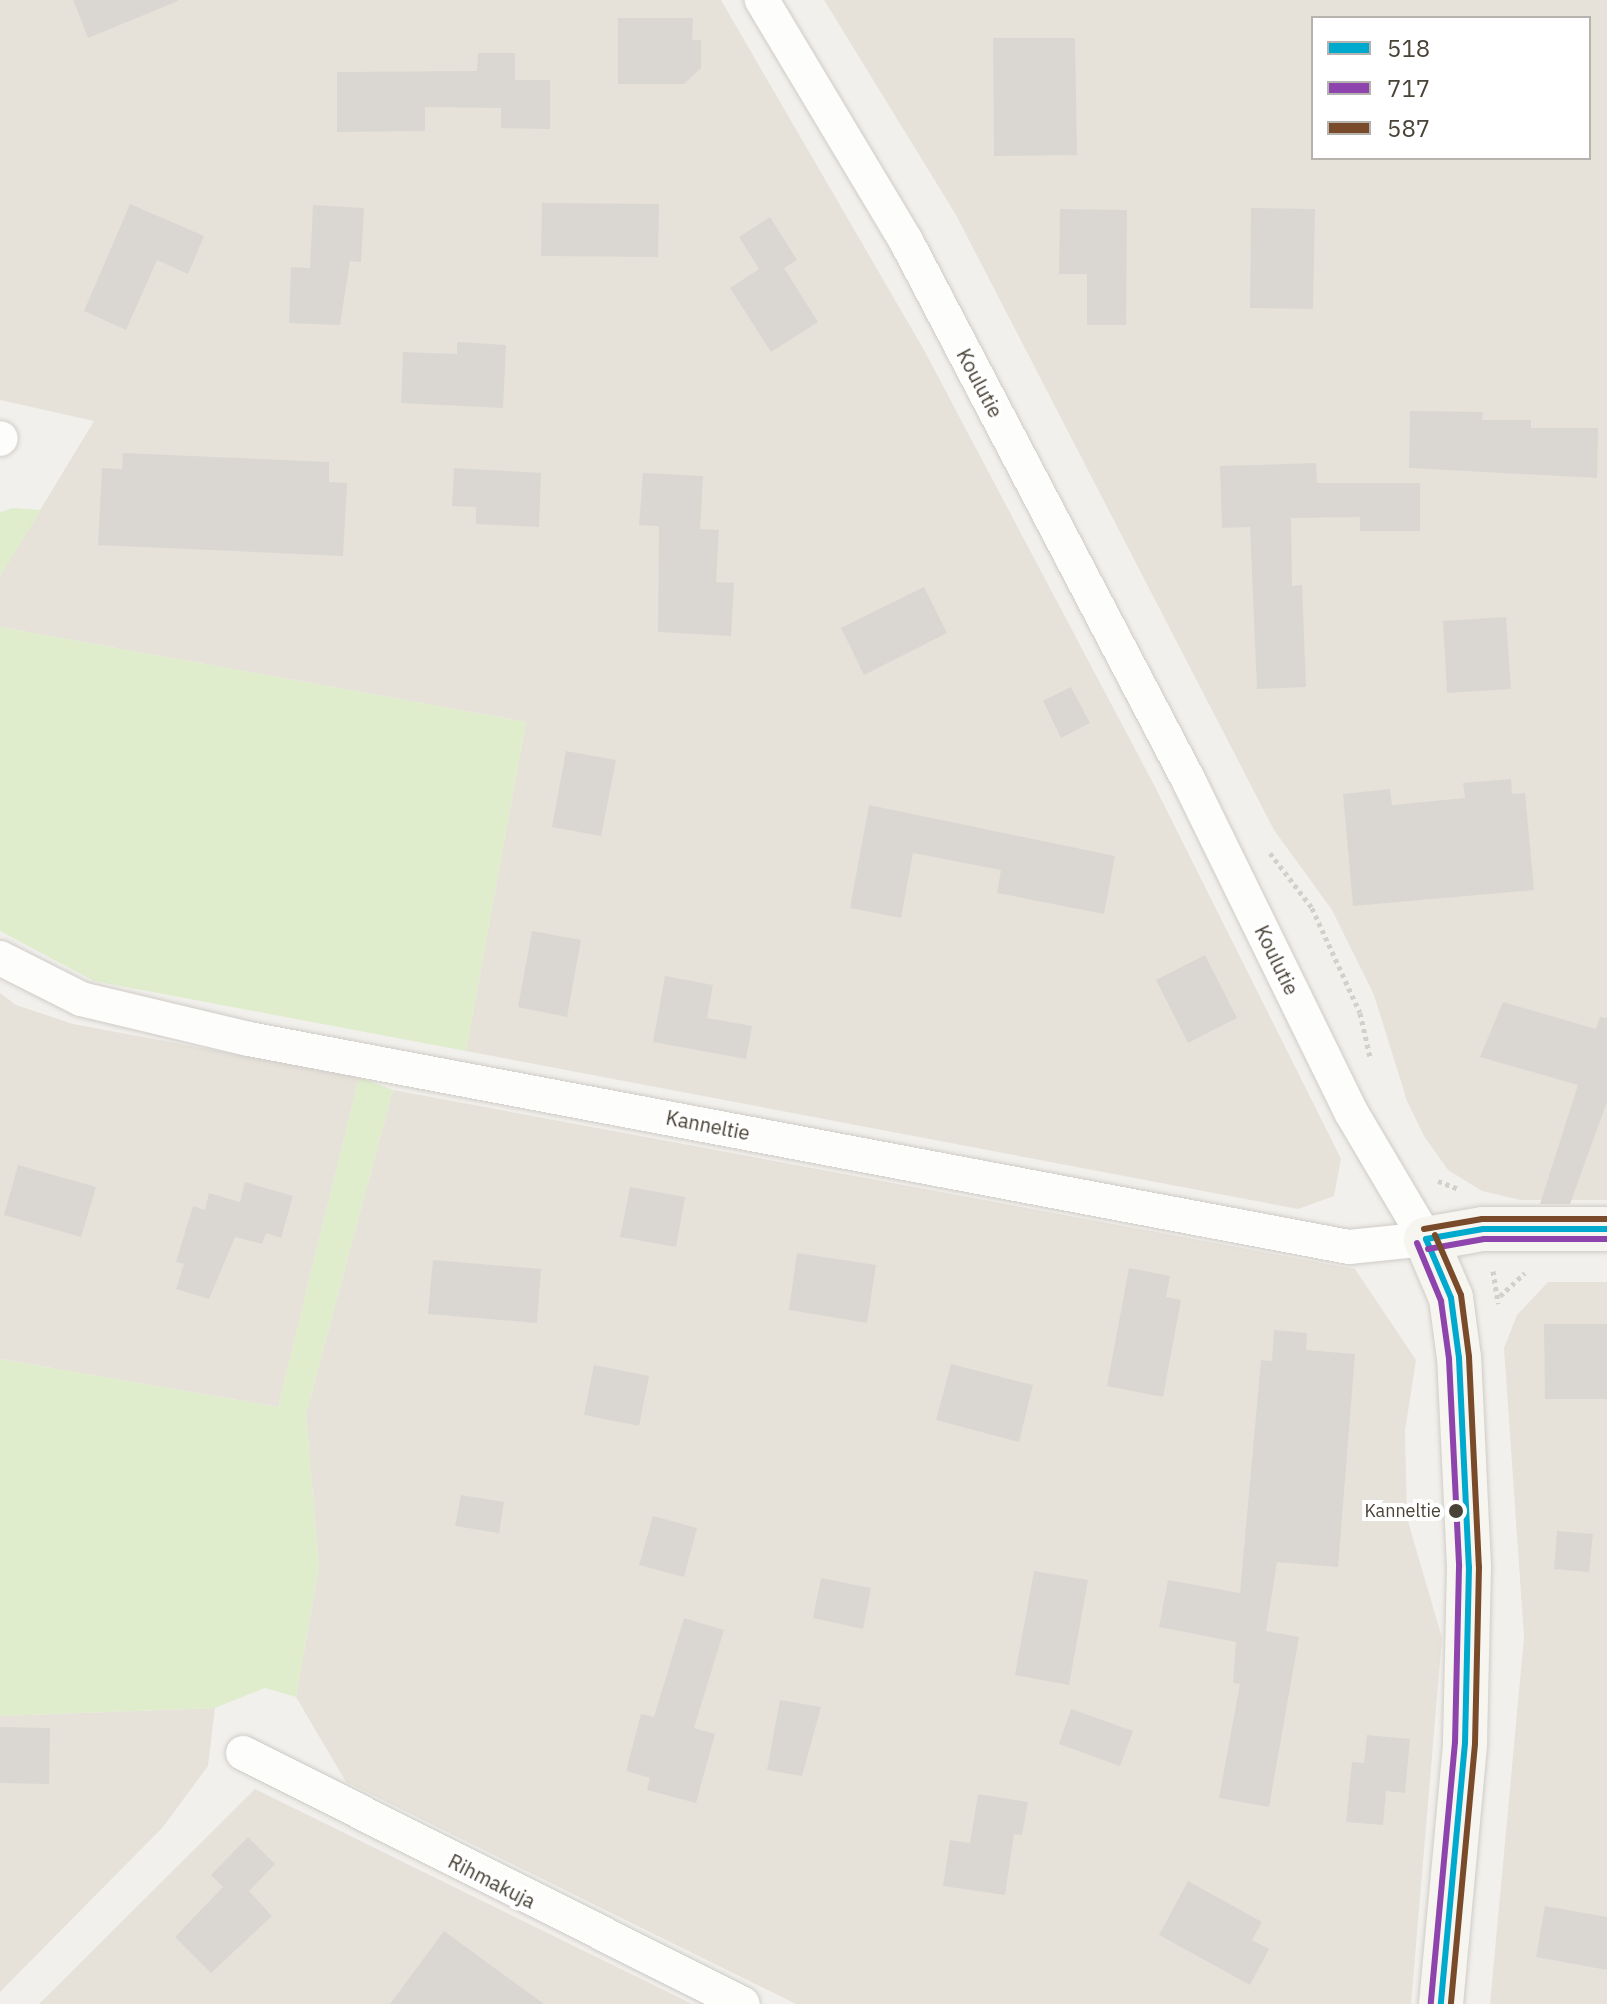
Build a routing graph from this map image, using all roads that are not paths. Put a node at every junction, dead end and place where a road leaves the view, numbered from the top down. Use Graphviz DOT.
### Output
graph roads {
  1 [pos="762,0"];
  2 [pos="0,958"];
  3 [pos="1607,1229"];
  4 [pos="1426,1239"];
  5 [pos="243,1753"];
  6 [pos="743,2004"];
  7 [pos="1441,2004"];
  1 -- 4 [label="street, Koulutie"];
  2 -- 4 [label="street, Kanneltie"];
  3 -- 4 [label="street"];
  4 -- 7 [label="street, Koulutie"];
  5 -- 6 [label="street, Rihmakuja"];
}
